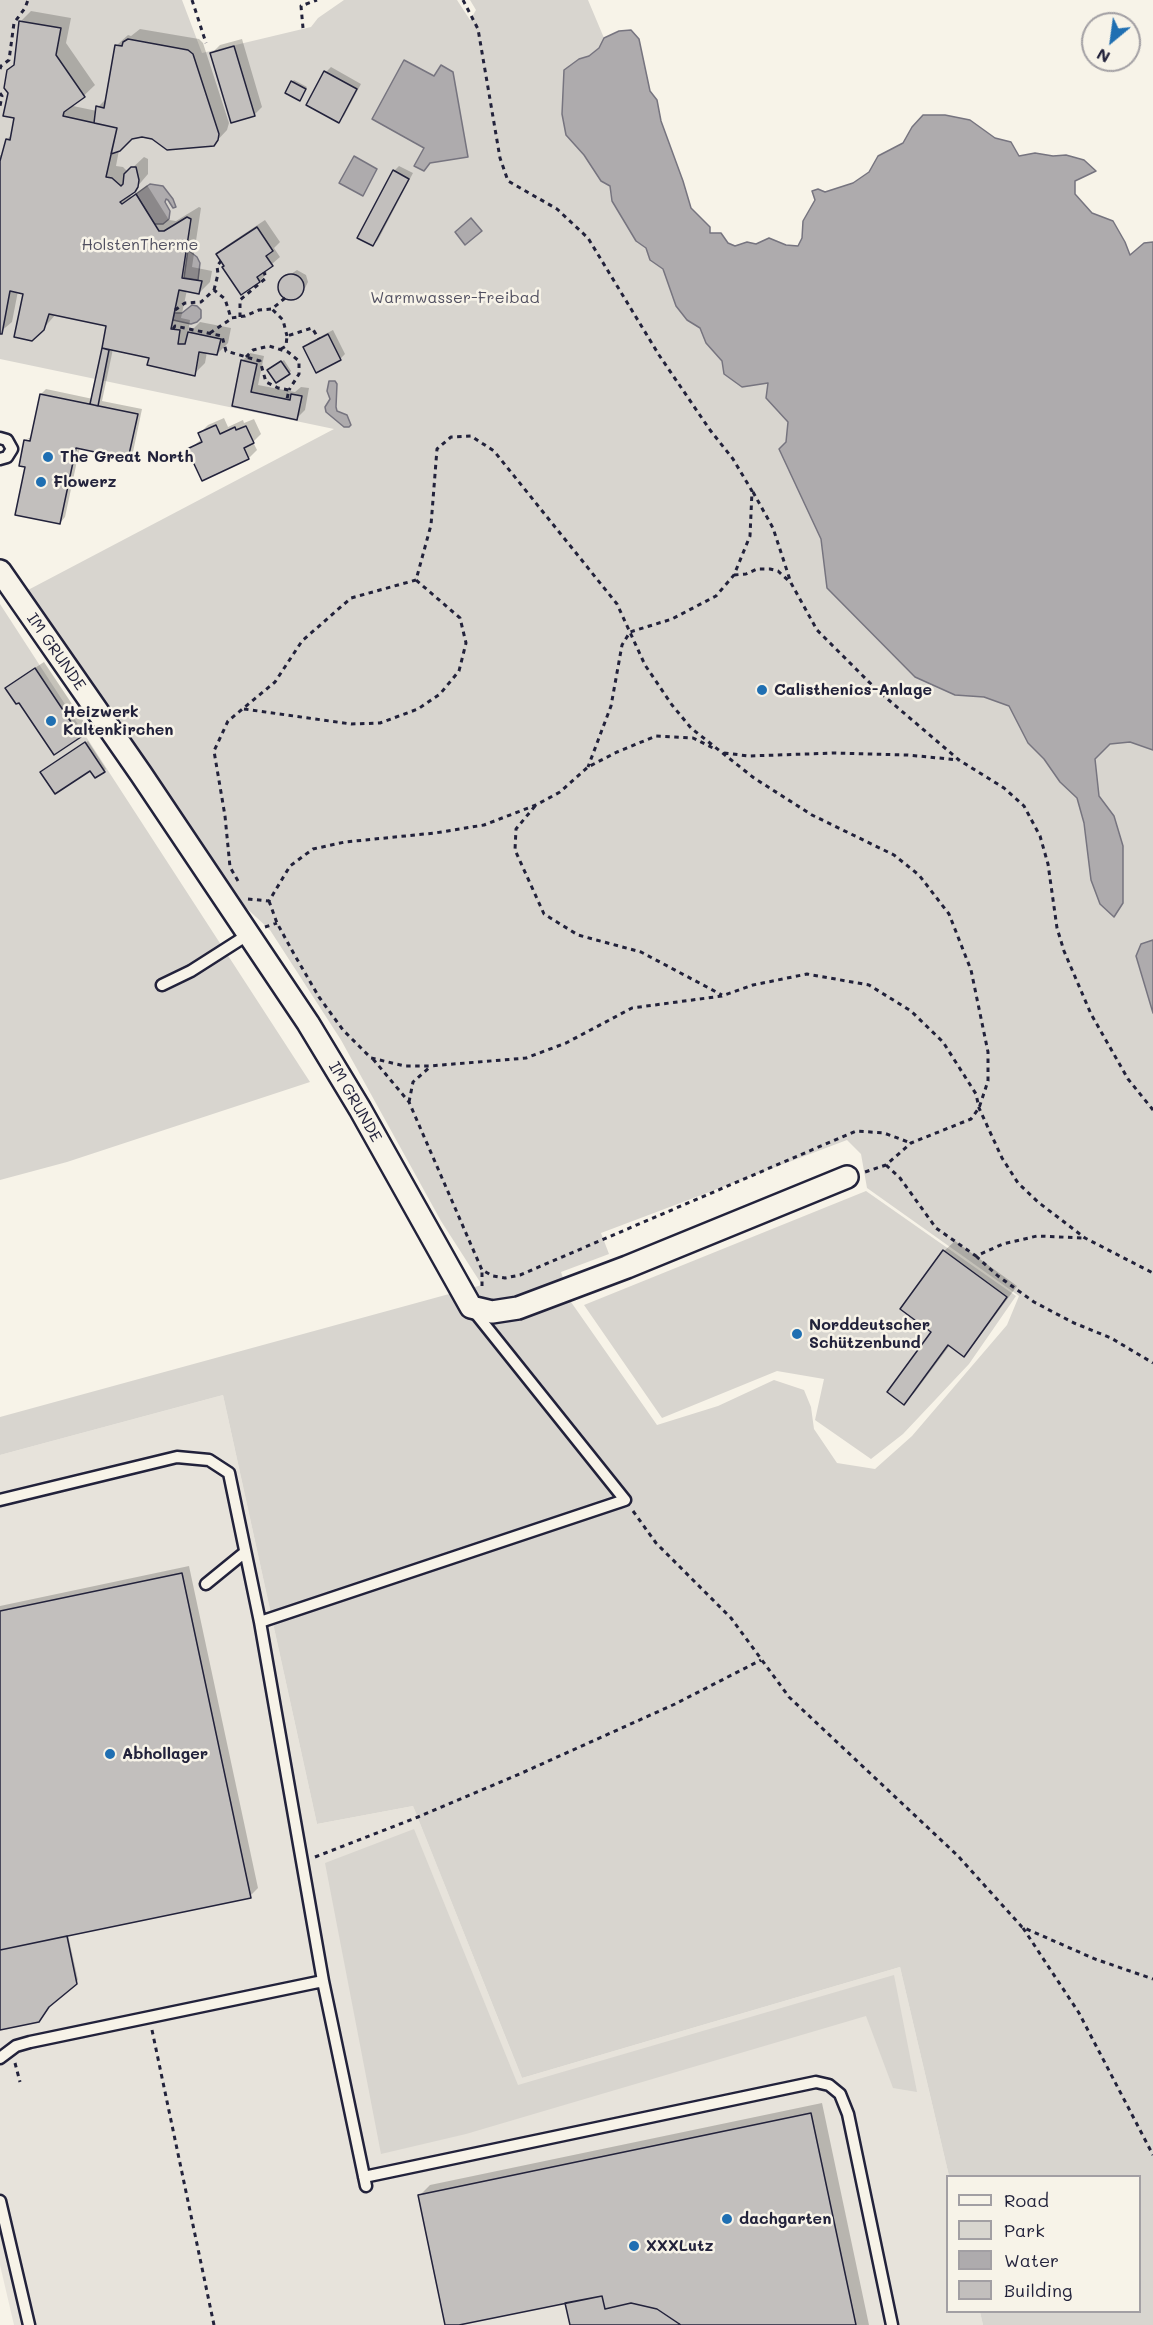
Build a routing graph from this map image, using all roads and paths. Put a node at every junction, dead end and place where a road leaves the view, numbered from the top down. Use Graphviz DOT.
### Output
graph roads {
  1 [pos="28,0"];
  2 [pos="192,0"];
  3 [pos="317,0"];
  4 [pos="464,0"];
  5 [pos="303,28"];
  6 [pos="206,43"];
  7 [pos="0,69"];
  8 [pos="0,93"];
  9 [pos="0,106"];
  10 [pos="221,261"];
  11 [pos="264,272"];
  12 [pos="213,290"];
  13 [pos="285,298"];
  14 [pos="273,309"];
  15 [pos="175,310"];
  16 [pos="240,317"];
  17 [pos="231,318"];
  18 [pos="173,329"];
  19 [pos="210,333"];
  20 [pos="287,336"];
  21 [pos="319,339"];
  22 [pos="280,349"];
  23 [pos="246,357"];
  24 [pos="289,390"];
  25 [pos="287,399"];
  26 [pos="0,438"];
  27 [pos="0,459"];
  28 [pos="752,490"];
  29 [pos="0,571"];
  30 [pos="734,575"];
  31 [pos="416,580"];
  32 [pos="791,584"];
  33 [pos="630,632"];
  34 [pos="244,710"];
  35 [pos="723,753"];
  36 [pos="958,760"];
  37 [pos="588,767"];
  38 [pos="536,805"];
  39 [pos="242,888"];
  40 [pos="269,901"];
  41 [pos="237,916"];
  42 [pos="249,934"];
  43 [pos="162,985"];
  44 [pos="722,996"];
  45 [pos="371,1058"];
  46 [pos="430,1066"];
  47 [pos="409,1102"];
  48 [pos="979,1108"];
  49 [pos="1153,1110"];
  50 [pos="911,1143"];
  51 [pos="886,1165"];
  52 [pos="847,1177"];
  53 [pos="1086,1238"];
  54 [pos="976,1256"];
  55 [pos="1153,1273"];
  56 [pos="471,1307"];
  57 [pos="1153,1363"];
  58 [pos="0,1500"];
  59 [pos="625,1500"];
  60 [pos="244,1553"];
  61 [pos="206,1584"];
  62 [pos="260,1622"];
  63 [pos="761,1660"];
  64 [pos="311,1858"];
  65 [pos="1022,1927"];
  66 [pos="1153,1979"];
  67 [pos="323,1981"];
  68 [pos="149,2017"];
  69 [pos="0,2058"];
  70 [pos="1153,2155"];
  71 [pos="0,2201"];
  72 [pos="29,2325"];
  73 [pos="214,2325"];
  74 [pos="892,2325"];
  1 -- 7 [label="path"];
  2 -- 6 [label="path"];
  3 -- 5 [label="path"];
  4 -- 28 [label="path"];
  8 -- 9 [label="path"];
  10 -- 12 [label="path"];
  11 -- 16 [label="path"];
  12 -- 15 [label="path"];
  12 -- 17 [label="path"];
  13 -- 14 [label="path"];
  14 -- 16 [label="path"];
  14 -- 20 [label="path"];
  16 -- 17 [label="path"];
  17 -- 19 [label="path"];
  18 -- 19 [label="path"];
  19 -- 23 [label="path"];
  20 -- 21 [label="path"];
  20 -- 22 [label="path"];
  22 -- 23 [label="path"];
  22 -- 24 [label="path"];
  23 -- 24 [label="path"];
  24 -- 25 [label="path"];
  26 -- 27 [label="lane"];
  28 -- 30 [label="path"];
  28 -- 32 [label="path"];
  29 -- 41 [label="street, IM GRUNDE"];
  30 -- 32 [label="path"];
  30 -- 33 [label="path"];
  31 -- 33 [label="path"];
  31 -- 34 [label="path"];
  31 -- 34 [label="path"];
  32 -- 36 [label="path"];
  33 -- 35 [label="path"];
  33 -- 37 [label="path"];
  34 -- 39 [label="path"];
  35 -- 36 [label="path"];
  35 -- 37 [label="path"];
  35 -- 48 [label="path"];
  36 -- 49 [label="path"];
  37 -- 38 [label="path"];
  38 -- 40 [label="path"];
  38 -- 44 [label="path"];
  40 -- 41 [label="path"];
  40 -- 45 [label="path"];
  41 -- 42 [label="street, IM GRUNDE"];
  42 -- 43 [label="lane"];
  42 -- 56 [label="street, IM GRUNDE"];
  44 -- 46 [label="path"];
  44 -- 48 [label="path"];
  45 -- 46 [label="path"];
  45 -- 47 [label="path"];
  46 -- 47 [label="path"];
  47 -- 50 [label="path"];
  48 -- 50 [label="path"];
  48 -- 53 [label="path"];
  50 -- 51 [label="path"];
  51 -- 52 [label="path"];
  51 -- 54 [label="path"];
  52 -- 56 [label="street"];
  53 -- 54 [label="path"];
  53 -- 55 [label="path"];
  54 -- 57 [label="path"];
  56 -- 59 [label="lane"];
  58 -- 60 [label="lane"];
  59 -- 62 [label="lane"];
  59 -- 63 [label="path"];
  60 -- 61 [label="lane"];
  60 -- 62 [label="lane"];
  62 -- 67 [label="lane"];
  63 -- 64 [label="path"];
  63 -- 65 [label="path"];
  65 -- 66 [label="path"];
  65 -- 70 [label="path"];
  67 -- 68 [label="lane"];
  67 -- 74 [label="lane"];
  68 -- 69 [label="lane"];
  68 -- 73 [label="path"];
  71 -- 72 [label="lane"];
}
